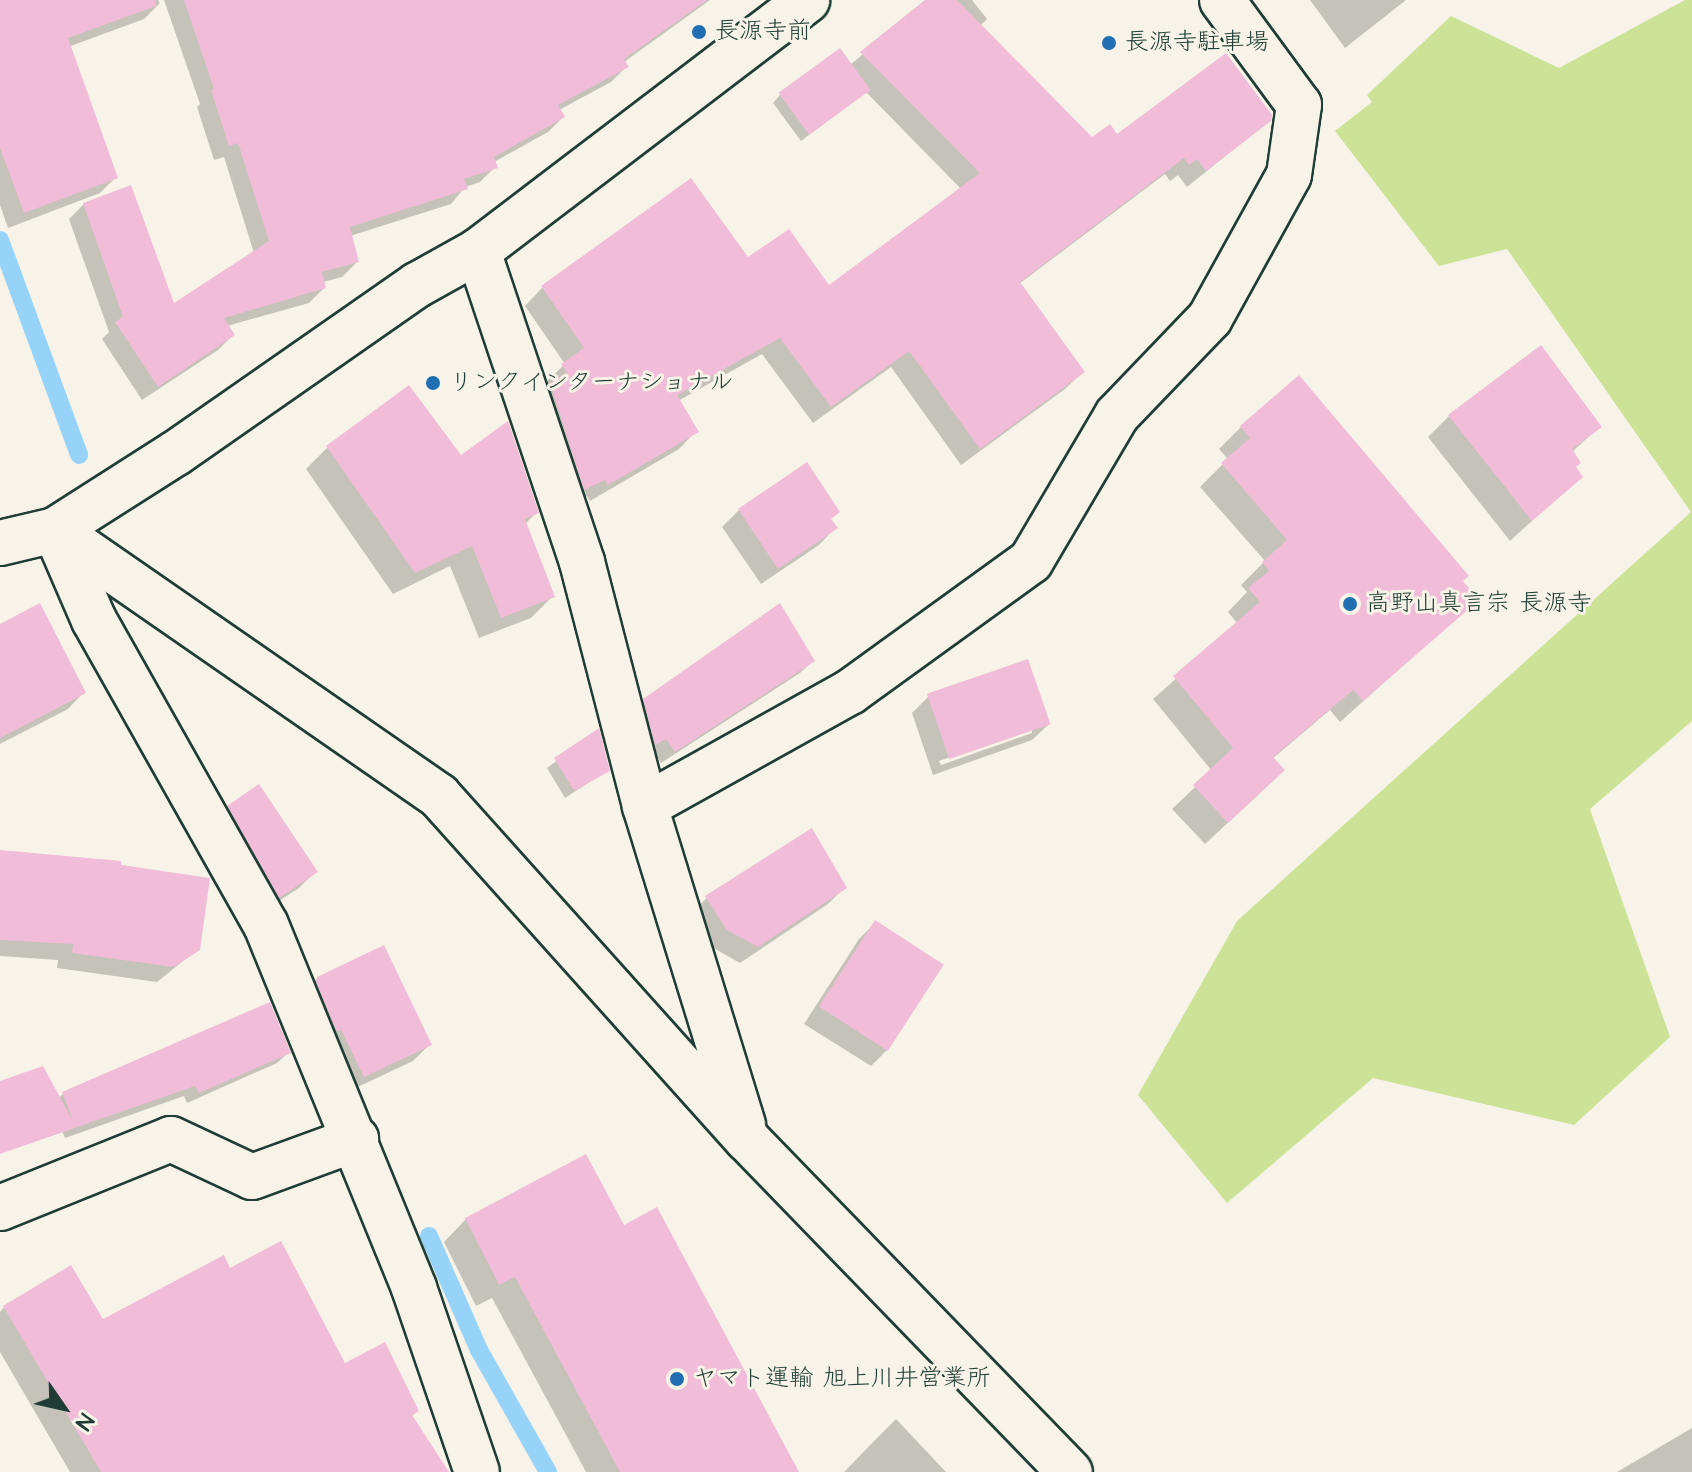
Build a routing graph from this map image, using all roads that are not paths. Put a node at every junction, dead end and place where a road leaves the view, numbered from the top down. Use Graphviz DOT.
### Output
graph roads {
  1 [pos="807,0"];
  2 [pos="1222,0"];
  3 [pos="478,251"];
  4 [pos="55,530"];
  5 [pos="0,543"];
  6 [pos="645,806"];
  7 [pos="356,1139"];
  8 [pos="747,1139"];
  9 [pos="0,1208"];
  10 [pos="477,1472"];
  11 [pos="1070,1472"];
  1 -- 3 [label="street"];
  2 -- 6 [label="street"];
  3 -- 4 [label="street"];
  3 -- 6 [label="street"];
  4 -- 5 [label="street"];
  4 -- 7 [label="street"];
  4 -- 8 [label="street"];
  6 -- 8 [label="street"];
  7 -- 9 [label="street"];
  7 -- 10 [label="street"];
  8 -- 11 [label="street"];
}
